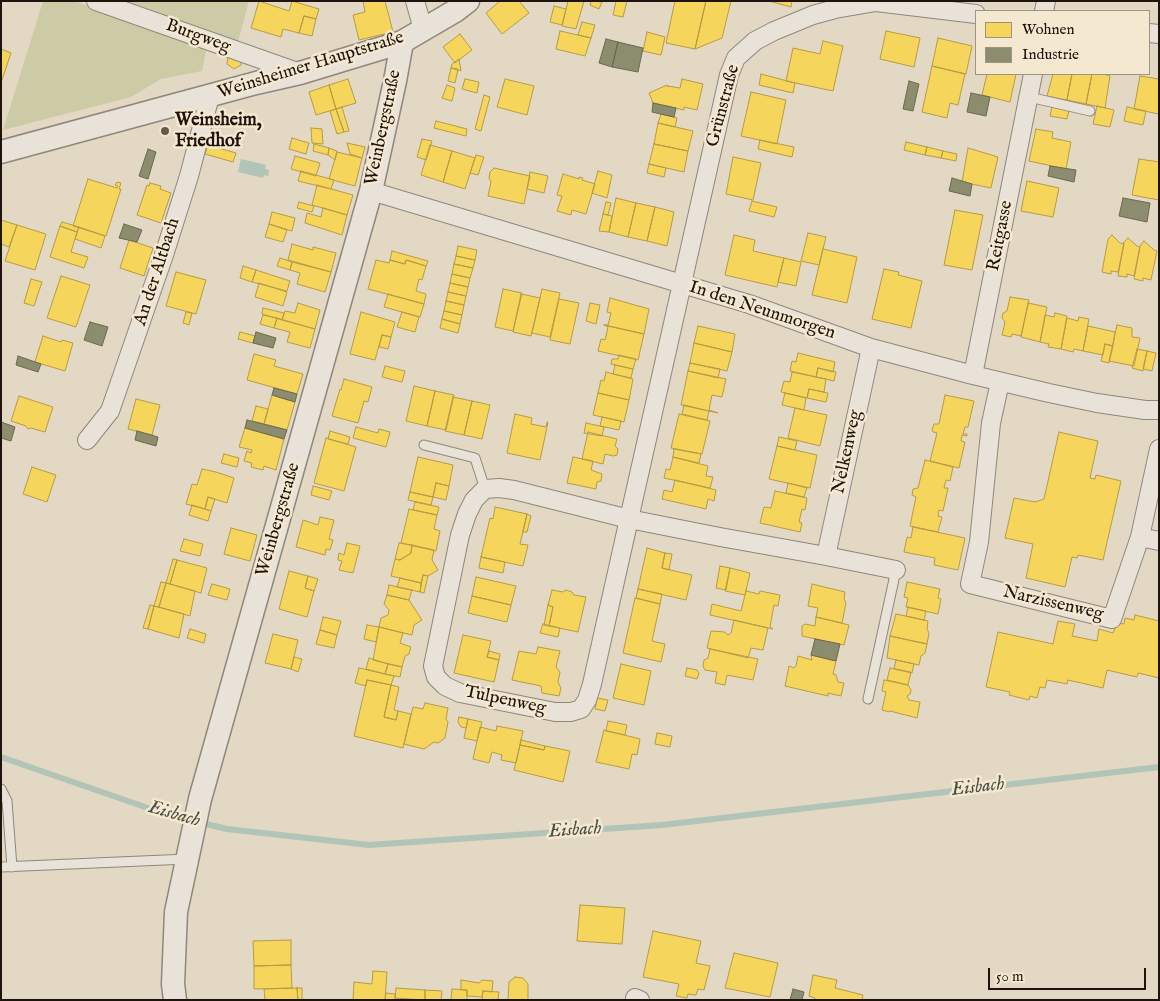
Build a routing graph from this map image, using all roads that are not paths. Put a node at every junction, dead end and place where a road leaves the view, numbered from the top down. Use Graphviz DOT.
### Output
graph roads {
  1 [pos="96,1"];
  2 [pos="415,1"];
  3 [pos="468,1"];
  4 [pos="975,14"];
  5 [pos="423,29"];
  6 [pos="402,42"];
  7 [pos="300,73"];
  8 [pos="1033,75"];
  9 [pos="210,96"];
  10 [pos="1029,97"];
  11 [pos="1090,111"];
  12 [pos="1,152"];
  13 [pos="370,191"];
  14 [pos="682,285"];
  15 [pos="871,348"];
  16 [pos="973,375"];
  17 [pos="1000,382"];
  18 [pos="1159,410"];
  19 [pos="87,440"];
  20 [pos="424,445"];
  21 [pos="1159,449"];
  22 [pos="485,490"];
  23 [pos="629,519"];
  24 [pos="1140,537"];
  25 [pos="1159,541"];
  26 [pos="826,556"];
  27 [pos="896,570"];
  28 [pos="868,698"];
  29 [pos="1,789"];
  30 [pos="189,852"];
  31 [pos="1,867"];
  32 [pos="12,867"];
  33 [pos="175,1000"];
  1 -- 7 [label="street, Burgweg"];
  2 -- 5 [label="street"];
  3 -- 5 [label="street, Weinsheimer Hauptstraße"];
  4 -- 14 [label="street, Grünstraße"];
  5 -- 6 [label="street, Weinsheimer Hauptstraße"];
  6 -- 7 [label="street, Weinsheimer Hauptstraße"];
  6 -- 13 [label="street, Weinbergstraße"];
  7 -- 9 [label="street, Weinsheimer Hauptstraße"];
  8 -- 10 [label="street, Reitgasse"];
  9 -- 12 [label="street, Weinsheimer Hauptstraße"];
  9 -- 19 [label="street, An der Altbach"];
  10 -- 11 [label="lane"];
  10 -- 16 [label="street, Reitgasse"];
  13 -- 14 [label="street, In den Neunmorgen"];
  13 -- 30 [label="street, Weinbergstraße"];
  14 -- 15 [label="street, In den Neunmorgen"];
  14 -- 23 [label="street, Tulpenweg"];
  15 -- 16 [label="street, In den Neunmorgen"];
  15 -- 26 [label="street, Nelkenweg"];
  16 -- 17 [label="street, In den Neunmorgen"];
  17 -- 18 [label="street, In den Neunmorgen"];
  17 -- 24 [label="street, Narzissenweg"];
  20 -- 22 [label="lane"];
  21 -- 24 [label="street, Narzissenweg"];
  22 -- 23 [label="street"];
  22 -- 23 [label="street, Tulpenweg"];
  23 -- 26 [label="street"];
  24 -- 25 [label="street"];
  26 -- 27 [label="street"];
  27 -- 28 [label="lane"];
  29 -- 32 [label="lane"];
  30 -- 32 [label="lane"];
  30 -- 33 [label="street, Weinbergstraße"];
  31 -- 32 [label="lane"];
}
